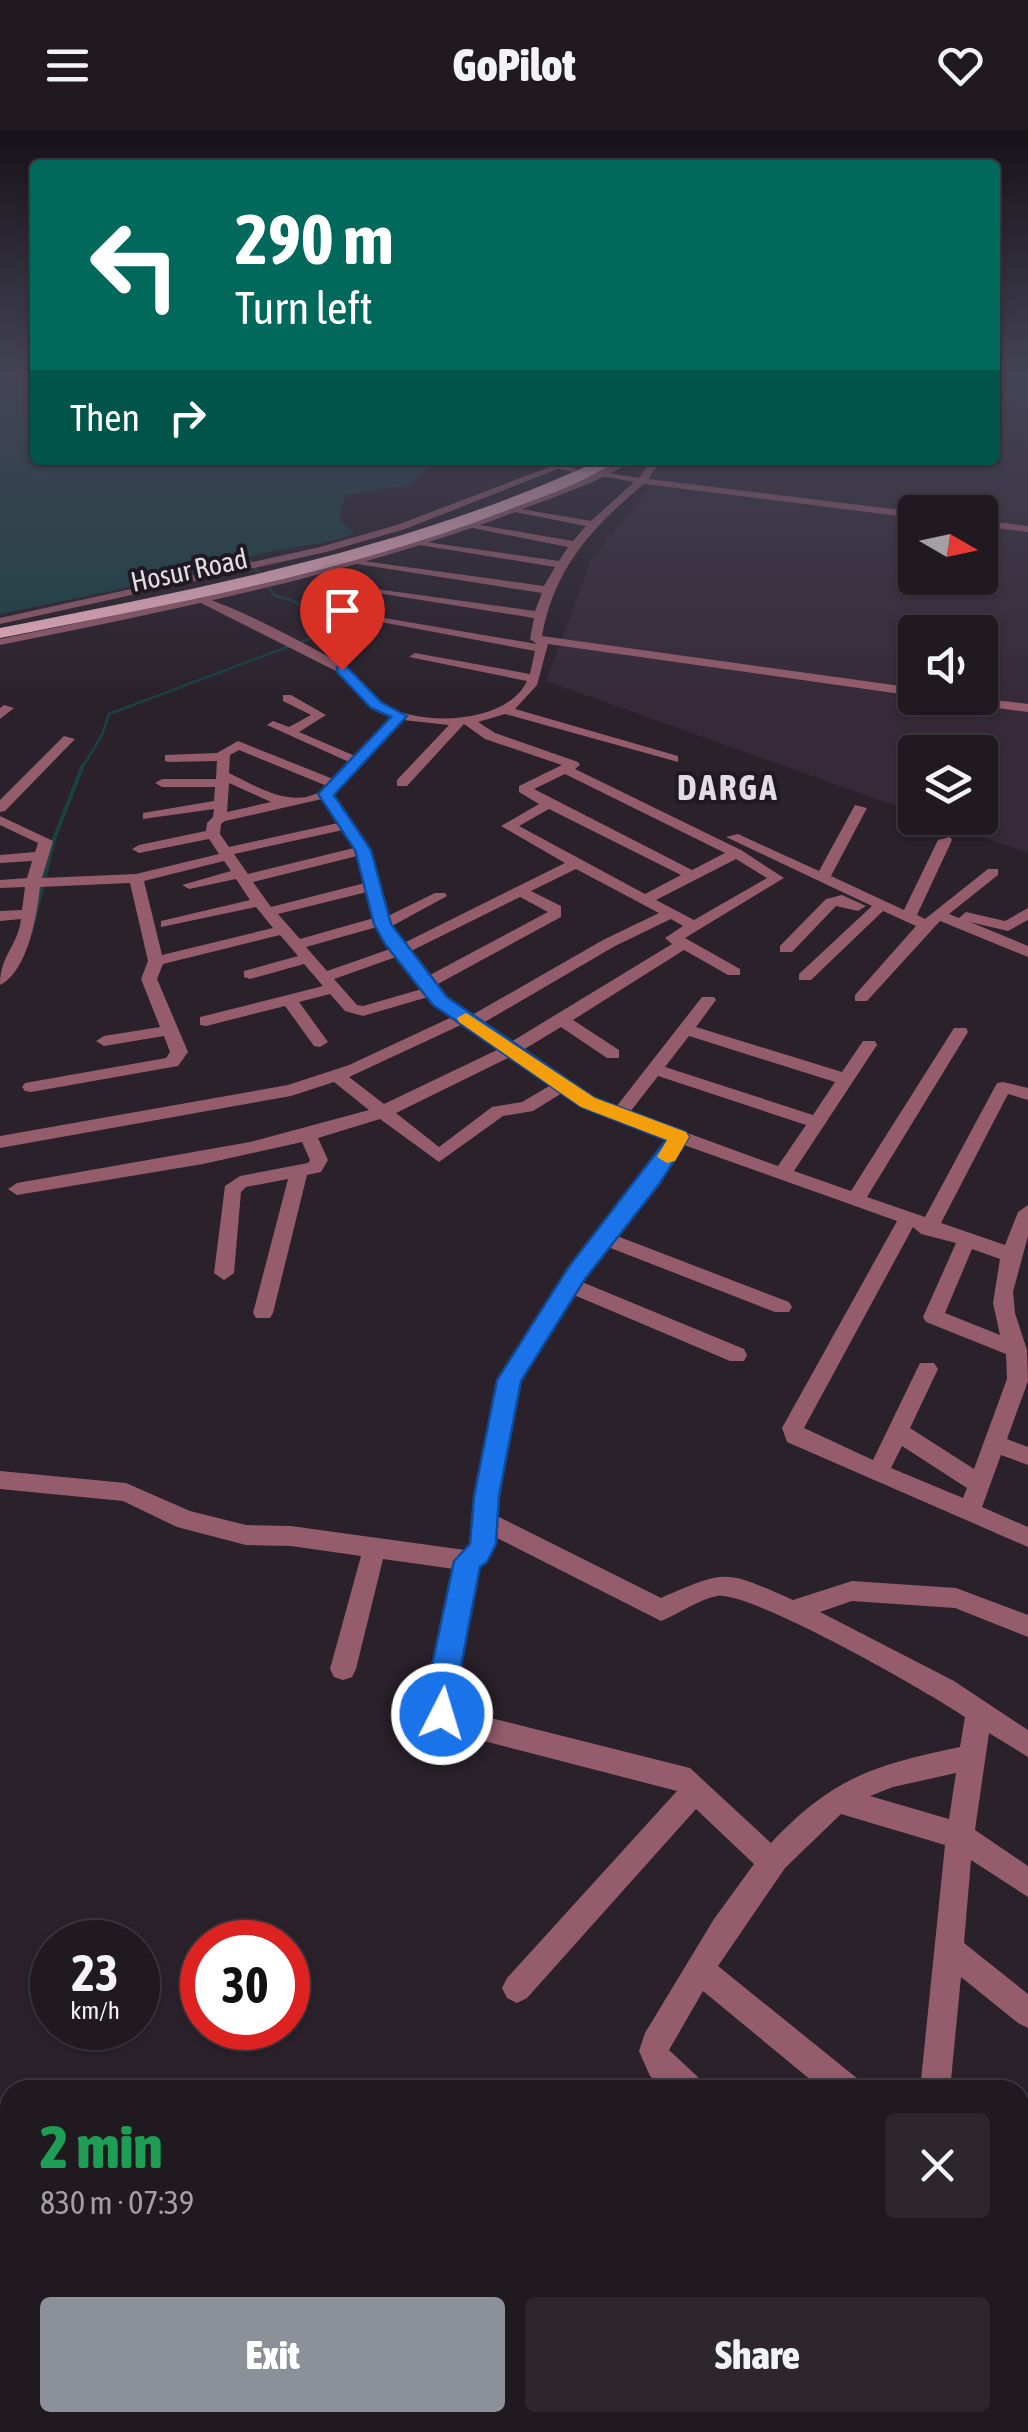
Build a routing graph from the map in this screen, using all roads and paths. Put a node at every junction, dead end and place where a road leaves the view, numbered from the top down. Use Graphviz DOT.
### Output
graph roads {
  1 [pos="531,483"];
  2 [pos="543,483"];
  3 [pos="553,483"];
  4 [pos="638,483"];
  5 [pos="669,483"];
  6 [pos="509,510"];
  7 [pos="898,513"];
  8 [pos="596,525"];
  9 [pos="998,525"];
  10 [pos="468,526"];
  11 [pos="1028,529"];
  12 [pos="418,544"];
  13 [pos="575,545"];
  14 [pos="356,562"];
  15 [pos="558,564"];
  16 [pos="271,573"];
  17 [pos="241,580"];
  18 [pos="546,590"];
  19 [pos="376,592"];
  20 [pos="202,600"];
  21 [pos="538,614"];
  22 [pos="356,616"];
  23 [pos="0,626"];
  24 [pos="0,642"];
  25 [pos="542,644"];
  26 [pos="415,657"];
  27 [pos="533,678"];
  28 [pos="898,690"];
  29 [pos="287,698"];
  30 [pos="998,704"];
  31 [pos="1028,708"];
  32 [pos="501,709"];
  33 [pos="400,716"];
  34 [pos="463,720"];
  35 [pos="273,726"];
  36 [pos="288,732"];
  37 [pos="69,739"];
  38 [pos="224,756"];
  39 [pos="170,758"];
  40 [pos="673,760"];
  41 [pos="359,762"];
  42 [pos="569,767"];
  43 [pos="221,779"];
  44 [pos="162,783"];
  45 [pos="402,783"];
  46 [pos="332,789"];
  47 [pos="282,802"];
  48 [pos="550,804"];
  49 [pos="0,808"];
  50 [pos="860,808"];
  51 [pos="219,811"];
  52 [pos="148,816"];
  53 [pos="0,820"];
  54 [pos="348,825"];
  55 [pos="213,834"];
  56 [pos="945,840"];
  57 [pos="139,850"];
  58 [pos="363,850"];
  59 [pos="226,854"];
  60 [pos="736,854"];
  61 [pos="40,856"];
  62 [pos="0,859"];
  63 [pos="576,863"];
  64 [pos="993,872"];
  65 [pos="692,875"];
  66 [pos="241,877"];
  67 [pos="136,878"];
  68 [pos="822,878"];
  69 [pos="35,882"];
  70 [pos="0,884"];
  71 [pos="189,885"];
  72 [pos="375,885"];
  73 [pos="520,891"];
  74 [pos="440,896"];
  75 [pos="646,899"];
  76 [pos="262,908"];
  77 [pos="877,909"];
  78 [pos="1028,912"];
  79 [pos="672,913"];
  80 [pos="30,914"];
  81 [pos="0,916"];
  82 [pos="908,918"];
  83 [pos="938,920"];
  84 [pos="383,922"];
  85 [pos="166,924"];
  86 [pos="694,926"];
  87 [pos="282,930"];
  88 [pos="684,944"];
  89 [pos="786,948"];
  90 [pos="303,951"];
  91 [pos="399,951"];
  92 [pos="1028,952"];
  93 [pos="156,961"];
  94 [pos="734,972"];
  95 [pos="250,974"];
  96 [pos="806,977"];
  97 [pos="0,980"];
  98 [pos="331,982"];
  99 [pos="429,988"];
  100 [pos="860,998"];
  101 [pos="288,1000"];
  102 [pos="708,1000"];
  103 [pos="561,1019"];
  104 [pos="468,1020"];
  105 [pos="206,1022"];
  106 [pos="170,1030"];
  107 [pos="685,1030"];
  108 [pos="960,1032"];
  109 [pos="104,1041"];
  110 [pos="320,1042"];
  111 [pos="869,1045"];
  112 [pos="508,1051"];
  113 [pos="613,1054"];
  114 [pos="655,1069"];
  115 [pos="336,1075"];
  116 [pos="845,1079"];
  117 [pos="562,1086"];
  118 [pos="31,1087"];
  119 [pos="1028,1094"];
  120 [pos="382,1112"];
  121 [pos="618,1116"];
  122 [pos="816,1122"];
  123 [pos="307,1132"];
  124 [pos="679,1137"];
  125 [pos="0,1142"];
  126 [pos="299,1170"];
  127 [pos="782,1174"];
  128 [pos="17,1190"];
  129 [pos="855,1200"];
  130 [pos="1028,1212"];
  131 [pos="918,1224"];
  132 [pos="604,1238"];
  133 [pos="966,1241"];
  134 [pos="1011,1256"];
  135 [pos="224,1273"];
  136 [pos="569,1285"];
  137 [pos="782,1308"];
  138 [pos="263,1312"];
  139 [pos="1017,1350"];
  140 [pos="737,1355"];
  141 [pos="927,1369"];
  142 [pos="898,1432"];
  143 [pos="994,1443"];
  144 [pos="1028,1456"];
  145 [pos="878,1474"];
  146 [pos="0,1480"];
  147 [pos="979,1484"];
  148 [pos="969,1512"];
  149 [pos="485,1521"];
  150 [pos="1028,1538"];
  151 [pos="375,1546"];
  152 [pos="468,1561"];
  153 [pos="792,1611"];
  154 [pos="1028,1626"];
  155 [pos="343,1669"];
  156 [pos="979,1710"];
  157 [pos="1027,1743"];
  158 [pos="972,1757"];
  159 [pos="696,1789"];
  160 [pos="837,1800"];
  161 [pos="960,1836"];
  162 [pos="770,1862"];
  163 [pos="1028,1883"];
  164 [pos="950,1951"];
  165 [pos="700,1970"];
  166 [pos="517,1988"];
  167 [pos="1028,2012"];
  168 [pos="678,2080"];
  169 [pos="835,2080"];
  170 [pos="936,2080"];
  1 -- 16 [label="street"];
  2 -- 16 [label="highway, Hosur Road"];
  3 -- 6 [label="street"];
  4 -- 8 [label="street"];
  5 -- 7 [label="street"];
  6 -- 8 [label="street"];
  6 -- 10 [label="street"];
  8 -- 13 [label="street"];
  9 -- 11 [label="street"];
  10 -- 12 [label="street"];
  10 -- 13 [label="street"];
  12 -- 14 [label="street"];
  12 -- 15 [label="street"];
  13 -- 15 [label="street"];
  14 -- 16 [label="street"];
  14 -- 18 [label="street"];
  15 -- 18 [label="street"];
  16 -- 17 [label="highway, Hosur Road"];
  17 -- 20 [label="street"];
  17 -- 23 [label="highway, Hosur Road"];
  18 -- 21 [label="street"];
  19 -- 21 [label="street"];
  20 -- 24 [label="street"];
  20 -- 33 [label="street"];
  21 -- 25 [label="street"];
  22 -- 25 [label="street"];
  25 -- 27 [label="street"];
  25 -- 28 [label="street"];
  26 -- 27 [label="street"];
  27 -- 32 [label="street"];
  29 -- 36 [label="street"];
  30 -- 31 [label="street"];
  32 -- 34 [label="street"];
  32 -- 40 [label="street"];
  33 -- 34 [label="street"];
  33 -- 41 [label="street"];
  34 -- 42 [label="street"];
  34 -- 45 [label="street"];
  35 -- 36 [label="street"];
  36 -- 41 [label="street"];
  37 -- 49 [label="street"];
  38 -- 39 [label="street"];
  38 -- 43 [label="street"];
  38 -- 46 [label="street"];
  41 -- 46 [label="street"];
  42 -- 48 [label="street"];
  42 -- 60 [label="street"];
  42 -- 68 [label="street"];
  43 -- 44 [label="street"];
  43 -- 47 [label="street"];
  43 -- 51 [label="street"];
  46 -- 47 [label="street"];
  46 -- 54 [label="street"];
  47 -- 51 [label="street"];
  48 -- 63 [label="street"];
  48 -- 65 [label="street"];
  50 -- 68 [label="street"];
  51 -- 52 [label="street"];
  51 -- 55 [label="street"];
  53 -- 61 [label="street"];
  54 -- 58 [label="street"];
  54 -- 59 [label="street"];
  55 -- 57 [label="street"];
  55 -- 59 [label="street"];
  56 -- 82 [label="street"];
  58 -- 66 [label="street"];
  58 -- 72 [label="street"];
  59 -- 66 [label="street"];
  59 -- 67 [label="street"];
  60 -- 65 [label="street"];
  60 -- 86 [label="street"];
  61 -- 62 [label="street"];
  61 -- 69 [label="street"];
  63 -- 73 [label="street"];
  63 -- 75 [label="street"];
  64 -- 83 [label="street"];
  65 -- 75 [label="street"];
  66 -- 71 [label="street"];
  66 -- 76 [label="street"];
  67 -- 69 [label="street"];
  67 -- 93 [label="street"];
  68 -- 77 [label="street"];
  69 -- 70 [label="street"];
  69 -- 80 [label="street"];
  72 -- 76 [label="street"];
  72 -- 84 [label="street"];
  73 -- 91 [label="street"];
  73 -- 99 [label="street"];
  74 -- 84 [label="street"];
  75 -- 79 [label="street"];
  76 -- 85 [label="street"];
  76 -- 87 [label="street"];
  77 -- 82 [label="street"];
  77 -- 89 [label="street"];
  77 -- 96 [label="street"];
  78 -- 83 [label="street"];
  79 -- 86 [label="street"];
  79 -- 104 [label="street"];
  80 -- 81 [label="street"];
  80 -- 97 [label="street"];
  82 -- 83 [label="street"];
  83 -- 92 [label="street"];
  83 -- 100 [label="street"];
  84 -- 90 [label="street"];
  84 -- 91 [label="street"];
  86 -- 88 [label="street"];
  87 -- 90 [label="street"];
  87 -- 93 [label="street"];
  88 -- 94 [label="street"];
  88 -- 103 [label="street"];
  90 -- 95 [label="street"];
  90 -- 98 [label="street"];
  91 -- 98 [label="street"];
  91 -- 99 [label="street"];
  93 -- 106 [label="street"];
  98 -- 99 [label="street"];
  98 -- 101 [label="street"];
  99 -- 104 [label="street"];
  101 -- 105 [label="street"];
  101 -- 110 [label="street"];
  102 -- 107 [label="street"];
  103 -- 112 [label="street"];
  103 -- 113 [label="street"];
  104 -- 112 [label="street"];
  104 -- 115 [label="street"];
  106 -- 109 [label="street"];
  106 -- 118 [label="street"];
  107 -- 114 [label="street"];
  107 -- 116 [label="street"];
  108 -- 129 [label="street"];
  111 -- 116 [label="street"];
  112 -- 117 [label="street"];
  112 -- 120 [label="street"];
  114 -- 121 [label="street"];
  114 -- 122 [label="street"];
  115 -- 120 [label="street"];
  115 -- 125 [label="street"];
  116 -- 122 [label="street"];
  117 -- 120 [label="street"];
  117 -- 121 [label="street"];
  119 -- 131 [label="street"];
  120 -- 123 [label="street"];
  121 -- 124 [label="street"];
  122 -- 127 [label="street"];
  123 -- 126 [label="street"];
  123 -- 128 [label="street"];
  124 -- 127 [label="street"];
  124 -- 132 [label="street"];
  126 -- 135 [label="street"];
  126 -- 138 [label="street"];
  127 -- 129 [label="street"];
  129 -- 131 [label="street"];
  130 -- 134 [label="street"];
  131 -- 133 [label="street"];
  131 -- 145 [label="street"];
  132 -- 136 [label="street"];
  132 -- 137 [label="street"];
  133 -- 134 [label="street"];
  133 -- 139 [label="street"];
  134 -- 139 [label="street"];
  136 -- 140 [label="street"];
  136 -- 149 [label="street"];
  139 -- 143 [label="street"];
  141 -- 142 [label="street"];
  142 -- 145 [label="street"];
  142 -- 147 [label="street"];
  143 -- 144 [label="street"];
  143 -- 147 [label="street"];
  145 -- 148 [label="street"];
  146 -- 151 [label="street"];
  147 -- 148 [label="street"];
  148 -- 150 [label="street"];
  149 -- 152 [label="street"];
  149 -- 153 [label="street"];
  151 -- 152 [label="street"];
  151 -- 155 [label="street"];
  152 -- 159 [label="street"];
  153 -- 154 [label="street"];
  153 -- 156 [label="street"];
  156 -- 157 [label="street"];
  156 -- 158 [label="street"];
  158 -- 160 [label="street"];
  158 -- 161 [label="street"];
  159 -- 162 [label="street"];
  159 -- 166 [label="street"];
  160 -- 161 [label="street"];
  160 -- 162 [label="street"];
  161 -- 163 [label="street"];
  161 -- 164 [label="street"];
  162 -- 165 [label="street"];
  164 -- 167 [label="street"];
  164 -- 170 [label="street"];
  165 -- 168 [label="street"];
  165 -- 169 [label="street"];
}
